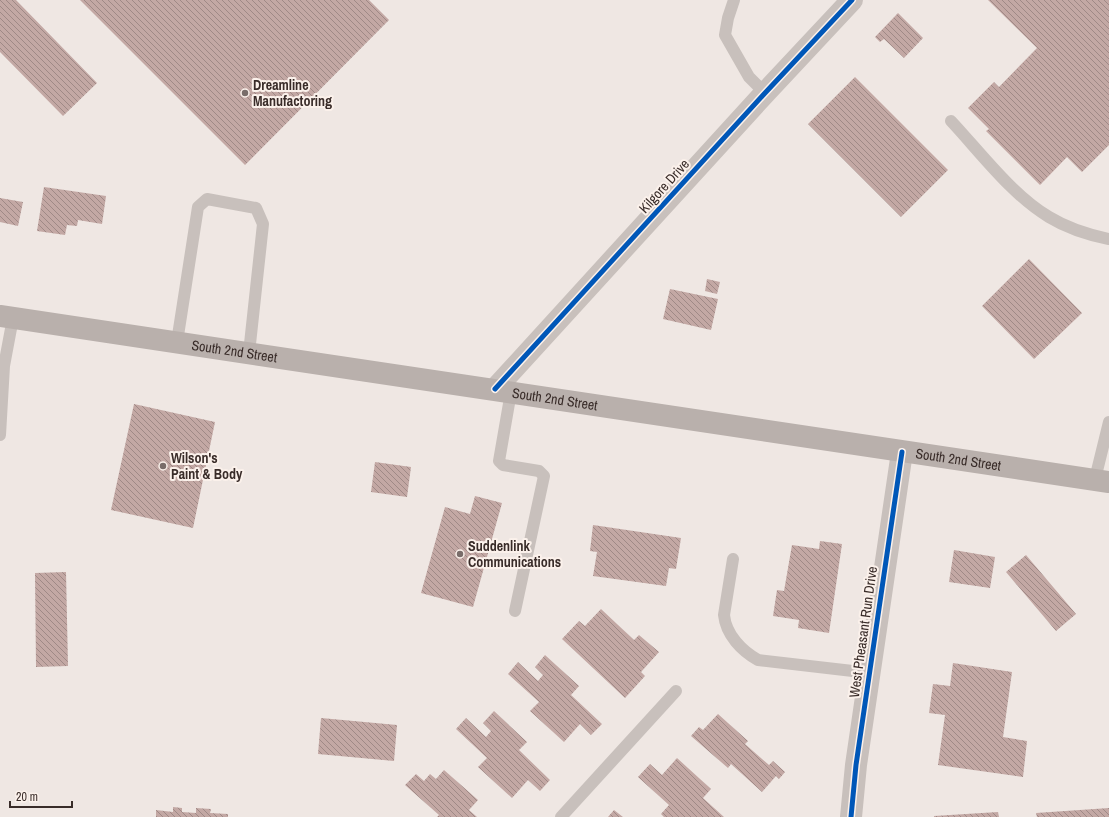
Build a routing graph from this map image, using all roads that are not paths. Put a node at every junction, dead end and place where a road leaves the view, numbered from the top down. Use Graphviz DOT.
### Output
graph roads {
  1 [pos="734,0"];
  2 [pos="852,0"];
  3 [pos="765,93"];
  4 [pos="951,121"];
  5 [pos="1109,239"];
  6 [pos="6,317"];
  7 [pos="177,342"];
  8 [pos="249,353"];
  9 [pos="503,390"];
  10 [pos="1109,422"];
  11 [pos="0,435"];
  12 [pos="902,452"];
  13 [pos="1102,480"];
  14 [pos="733,558"];
  15 [pos="514,611"];
  16 [pos="870,673"];
  17 [pos="676,691"];
  18 [pos="561,817"];
  19 [pos="851,817"];
  1 -- 3 [label="lane"];
  2 -- 3 [label="street, Kilgore Drive"];
  3 -- 9 [label="street, Kilgore Drive"];
  4 -- 5 [label="lane"];
  6 -- 7 [label="main road, South 2nd Street"];
  6 -- 11 [label="lane"];
  7 -- 8 [label="main road, South 2nd Street"];
  7 -- 8 [label="lane"];
  8 -- 9 [label="main road, South 2nd Street"];
  9 -- 12 [label="main road, South 2nd Street"];
  9 -- 15 [label="lane"];
  10 -- 13 [label="lane"];
  12 -- 13 [label="main road, South 2nd Street"];
  12 -- 16 [label="street, West Pheasant Run Drive"];
  14 -- 16 [label="lane"];
  16 -- 19 [label="street, West Pheasant Run Drive"];
  17 -- 18 [label="lane"];
}
